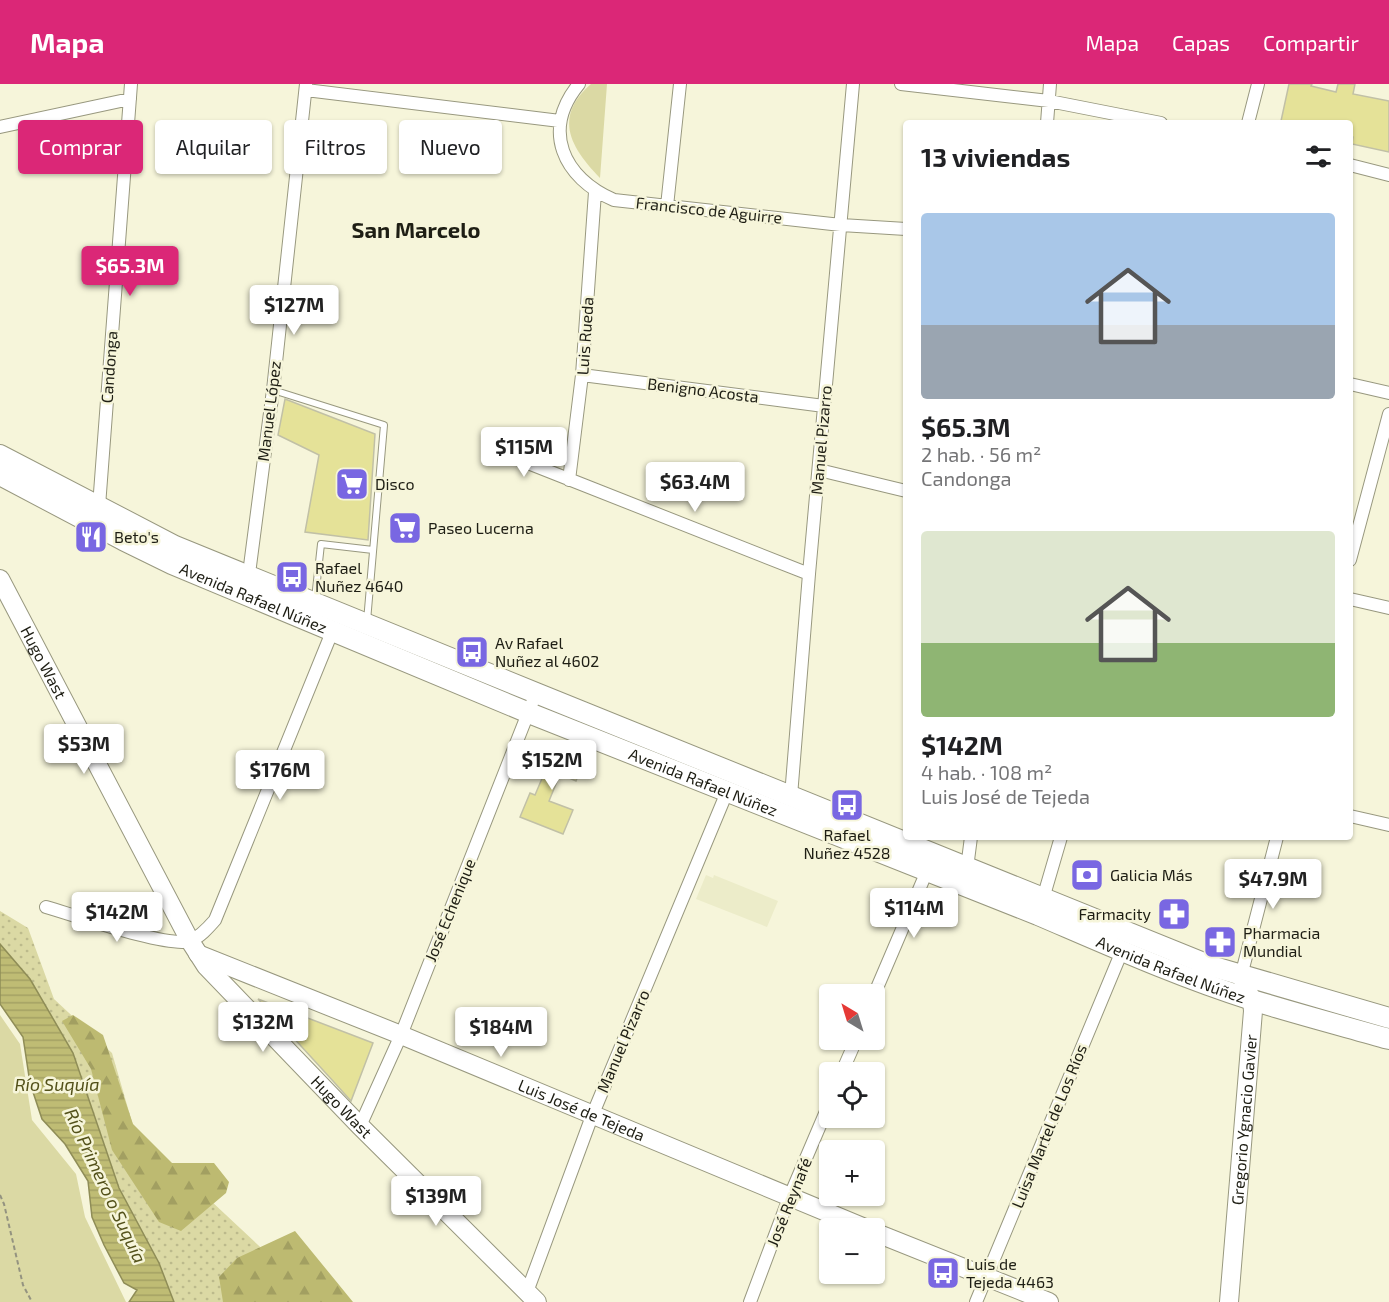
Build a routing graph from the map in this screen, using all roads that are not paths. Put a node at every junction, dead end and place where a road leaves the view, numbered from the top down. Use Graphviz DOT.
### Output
graph roads {
  1 [pos="131,84"];
  2 [pos="579,84"];
  3 [pos="680,84"];
  4 [pos="853,84"];
  5 [pos="901,84"];
  6 [pos="1050,84"];
  7 [pos="1258,84"];
  8 [pos="306,87"];
  9 [pos="130,99"];
  10 [pos="1049,101"];
  11 [pos="1047,120"];
  12 [pos="1146,120"];
  13 [pos="1249,120"];
  14 [pos="560,121"];
  15 [pos="0,127"];
  16 [pos="1353,166"];
  17 [pos="1389,175"];
  18 [pos="595,192"];
  19 [pos="667,206"];
  20 [pos="841,225"];
  21 [pos="903,229"];
  22 [pos="582,375"];
  23 [pos="1353,385"];
  24 [pos="273,390"];
  25 [pos="1389,393"];
  26 [pos="824,406"];
  27 [pos="1389,414"];
  28 [pos="490,448"];
  29 [pos="0,455"];
  30 [pos="819,470"];
  31 [pos="0,474"];
  32 [pos="569,480"];
  33 [pos="903,489"];
  34 [pos="99,506"];
  35 [pos="1353,549"];
  36 [pos="373,550"];
  37 [pos="809,574"];
  38 [pos="0,579"];
  39 [pos="244,585"];
  40 [pos="1353,600"];
  41 [pos="314,603"];
  42 [pos="1389,608"];
  43 [pos="367,625"];
  44 [pos="332,632"];
  45 [pos="536,693"];
  46 [pos="529,713"];
  47 [pos="727,792"];
  48 [pos="791,796"];
  49 [pos="1353,817"];
  50 [pos="1389,825"];
  51 [pos="971,840"];
  52 [pos="1060,840"];
  53 [pos="1276,840"];
  54 [pos="967,868"];
  55 [pos="927,871"];
  56 [pos="1041,906"];
  57 [pos="46,907"];
  58 [pos="194,947"];
  59 [pos="1122,951"];
  60 [pos="1241,976"];
  61 [pos="879,984"];
  62 [pos="1252,1000"];
  63 [pos="1389,1018"];
  64 [pos="401,1035"];
  65 [pos="1389,1039"];
  66 [pos="592,1116"];
  67 [pos="360,1126"];
  68 [pos="819,1128"];
  69 [pos="789,1198"];
  70 [pos="840,1218"];
  71 [pos="885,1236"];
  72 [pos="987,1277"];
  73 [pos="532,1297"];
  74 [pos="750,1302"];
  75 [pos="976,1302"];
  76 [pos="1049,1302"];
  77 [pos="1229,1302"];
  1 -- 9 [label="street, Candonga"];
  2 -- 14 [label="street"];
  3 -- 19 [label="street"];
  4 -- 20 [label="street, Manuel Pizarro"];
  5 -- 10 [label="street"];
  6 -- 10 [label="street"];
  7 -- 13 [label="street"];
  8 -- 14 [label="street"];
  8 -- 24 [label="street, Manuel López"];
  9 -- 15 [label="street"];
  9 -- 34 [label="street, Candonga"];
  10 -- 11 [label="street"];
  10 -- 12 [label="street"];
  14 -- 18 [label="street, Francisco de Aguirre"];
  16 -- 17 [label="street"];
  18 -- 19 [label="street, Francisco de Aguirre"];
  18 -- 22 [label="street, Luis Rueda"];
  19 -- 20 [label="street, Francisco de Aguirre"];
  20 -- 21 [label="street, Francisco de Aguirre"];
  20 -- 26 [label="street, Manuel Pizarro"];
  22 -- 26 [label="street, Benigno Acosta"];
  22 -- 32 [label="street, Luis Rueda"];
  23 -- 25 [label="street"];
  24 -- 36 [label="lane"];
  24 -- 39 [label="street, Manuel López"];
  26 -- 30 [label="street, Manuel Pizarro"];
  27 -- 35 [label="street"];
  28 -- 32 [label="street"];
  29 -- 34 [label="main road, Avenida Rafael Núñez"];
  30 -- 33 [label="street"];
  30 -- 37 [label="street, Manuel Pizarro"];
  31 -- 39 [label="main road, Avenida Rafael Núñez"];
  32 -- 37 [label="street"];
  34 -- 39 [label="main road, Avenida Rafael Núñez"];
  36 -- 41 [label="lane"];
  36 -- 43 [label="lane"];
  37 -- 48 [label="street, Manuel Pizarro"];
  38 -- 58 [label="main road, Hugo Wast"];
  39 -- 41 [label="main road, Avenida Rafael Núñez"];
  39 -- 44 [label="main road, Avenida Rafael Núñez"];
  40 -- 42 [label="street"];
  41 -- 43 [label="main road, Avenida Rafael Núñez"];
  43 -- 45 [label="main road, Avenida Rafael Núñez"];
  44 -- 46 [label="main road, Avenida Rafael Núñez"];
  44 -- 58 [label="street"];
  45 -- 46 [label="street, José Echenique"];
  45 -- 48 [label="main road, Avenida Rafael Núñez"];
  46 -- 47 [label="main road, Avenida Rafael Núñez"];
  46 -- 64 [label="street, José Echenique"];
  47 -- 55 [label="main road, Avenida Rafael Núñez"];
  47 -- 66 [label="street, Manuel Pizarro"];
  48 -- 54 [label="main road, Avenida Rafael Núñez"];
  49 -- 50 [label="street"];
  51 -- 54 [label="street"];
  52 -- 56 [label="street"];
  53 -- 60 [label="street"];
  54 -- 56 [label="main road, Avenida Rafael Núñez"];
  55 -- 56 [label="main road, Avenida Rafael Núñez"];
  55 -- 61 [label="street"];
  56 -- 59 [label="main road, Avenida Rafael Núñez"];
  56 -- 60 [label="main road, Avenida Rafael Núñez"];
  57 -- 58 [label="street, Luis José de Tejeda"];
  58 -- 64 [label="main road, Luis José de Tejeda"];
  58 -- 67 [label="main road, Hugo Wast"];
  59 -- 62 [label="main road, Avenida Rafael Núñez"];
  59 -- 72 [label="street, Luisa Martel de Los Ríos"];
  60 -- 62 [label="main road, Gregorio Ygnacio Gavier"];
  60 -- 63 [label="main road, Avenida Rafael Núñez"];
  62 -- 65 [label="main road, Avenida Rafael Núñez"];
  62 -- 77 [label="main road, Gregorio Ygnacio Gavier"];
  64 -- 66 [label="main road, Luis José de Tejeda"];
  64 -- 67 [label="street, José Echenique"];
  66 -- 69 [label="main road, Luis José de Tejeda"];
  66 -- 73 [label="street, Manuel Pizarro"];
  67 -- 73 [label="main road, Hugo Wast"];
  68 -- 69 [label="street, José Reynafé"];
  69 -- 70 [label="main road, Luis José de Tejeda"];
  69 -- 74 [label="street, José Reynafé"];
  71 -- 72 [label="main road"];
  72 -- 75 [label="street, Luisa Martel de Los Ríos"];
  72 -- 76 [label="main road"];
}
